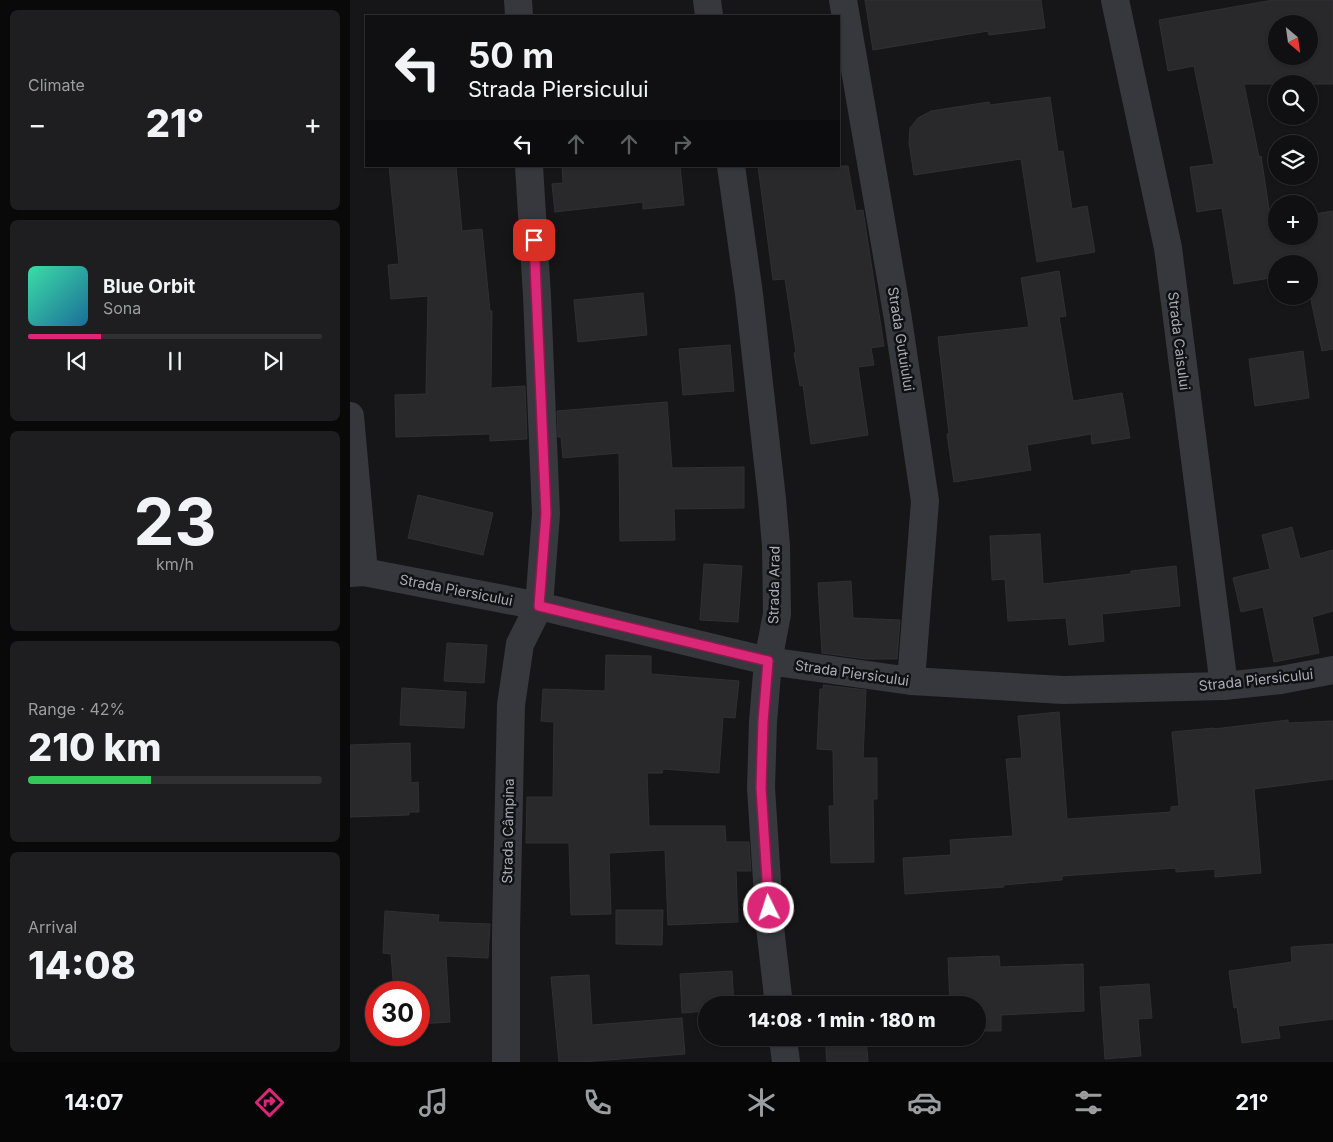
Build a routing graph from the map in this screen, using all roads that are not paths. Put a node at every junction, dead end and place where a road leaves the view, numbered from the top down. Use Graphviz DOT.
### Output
graph roads {
  1 [pos="518,0"];
  2 [pos="707,0"];
  3 [pos="844,0"];
  4 [pos="1115,0"];
  5 [pos="519,15"];
  6 [pos="709,15"];
  7 [pos="529,167"];
  8 [pos="731,167"];
  9 [pos="350,416"];
  10 [pos="357,573"];
  11 [pos="539,606"];
  12 [pos="768,661"];
  13 [pos="1333,670"];
  14 [pos="911,681"];
  15 [pos="1224,686"];
  16 [pos="778,996"];
  17 [pos="784,1046"];
  18 [pos="506,1062"];
  19 [pos="786,1062"];
  1 -- 5 [label="street"];
  2 -- 6 [label="street"];
  3 -- 14 [label="street, Strada Gutuiului"];
  4 -- 15 [label="street, Strada Caisului"];
  7 -- 11 [label="street"];
  8 -- 12 [label="street, Strada Arad"];
  9 -- 10 [label="street"];
  10 -- 11 [label="street, Strada Piersicului"];
  11 -- 12 [label="street, Strada Piersicului"];
  11 -- 18 [label="street, Strada Câmpina"];
  12 -- 14 [label="street, Strada Piersicului"];
  12 -- 16 [label="street, Strada Arad"];
  13 -- 15 [label="street, Strada Piersicului"];
  14 -- 15 [label="street, Strada Piersicului"];
  17 -- 19 [label="street"];
}
